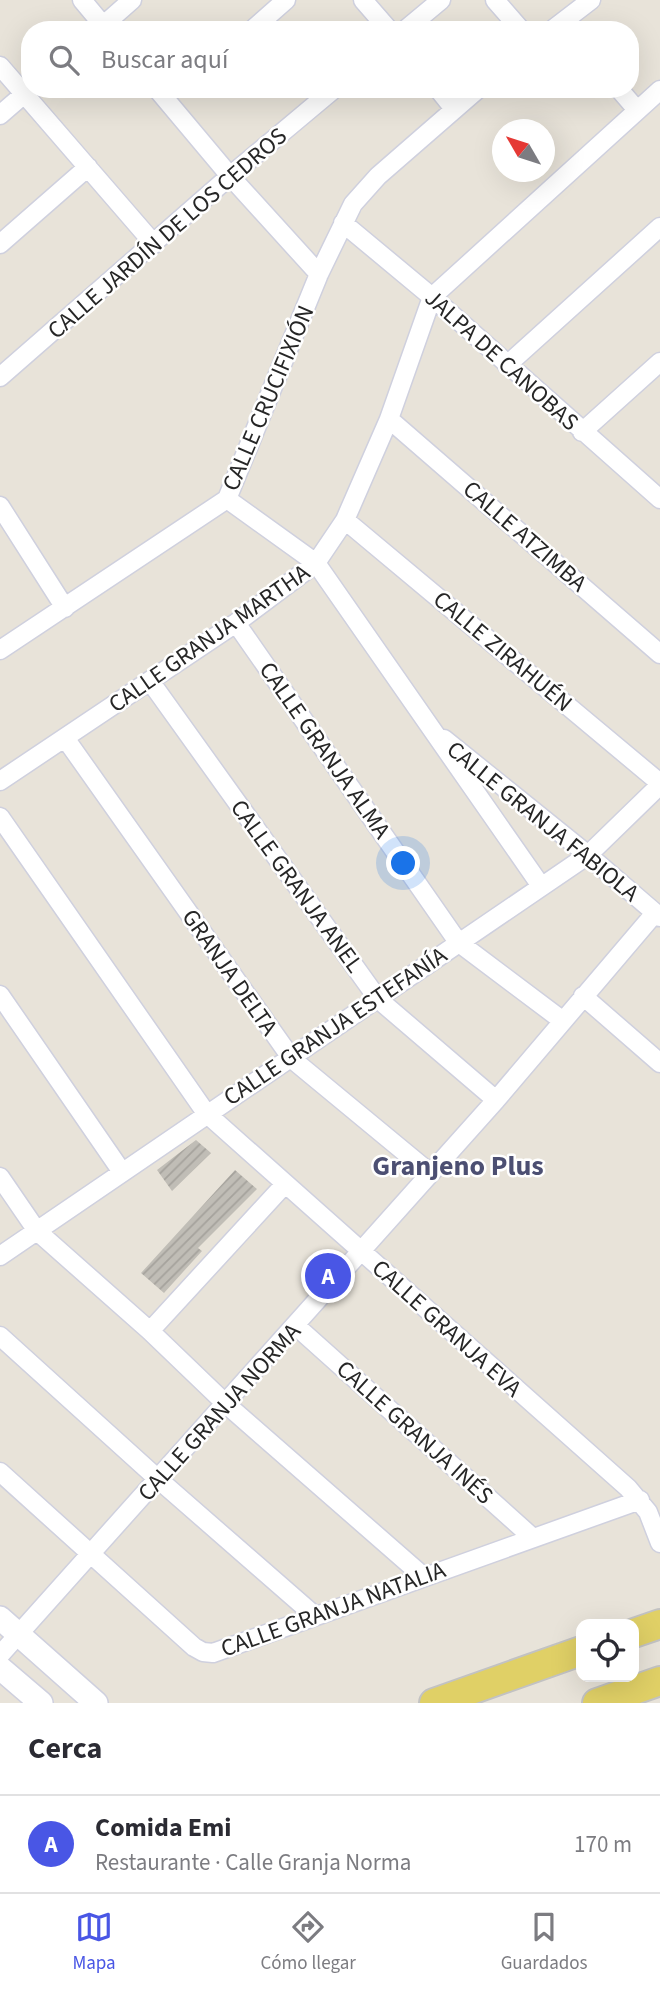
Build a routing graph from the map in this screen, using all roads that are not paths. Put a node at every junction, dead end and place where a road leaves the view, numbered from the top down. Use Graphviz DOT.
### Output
graph roads {
  1 [pos="82,0"];
  2 [pos="132,0"];
  3 [pos="286,0"];
  4 [pos="363,0"];
  5 [pos="441,0"];
  6 [pos="495,0"];
  7 [pos="591,0"];
  8 [pos="98,21"];
  9 [pos="110,21"];
  10 [pos="262,21"];
  11 [pos="381,21"];
  12 [pos="416,21"];
  13 [pos="513,21"];
  14 [pos="567,21"];
  15 [pos="0,66"];
  16 [pos="21,85"];
  17 [pos="660,90"];
  18 [pos="21,96"];
  19 [pos="33,98"];
  20 [pos="165,98"];
  21 [pos="323,98"];
  22 [pos="445,98"];
  23 [pos="467,98"];
  24 [pos="627,98"];
  25 [pos="454,109"];
  26 [pos="637,110"];
  27 [pos="0,115"];
  28 [pos="88,167"];
  29 [pos="230,176"];
  30 [pos="343,223"];
  31 [pos="660,227"];
  32 [pos="0,244"];
  33 [pos="154,244"];
  34 [pos="319,274"];
  35 [pos="432,298"];
  36 [pos="660,362"];
  37 [pos="507,365"];
  38 [pos="0,377"];
  39 [pos="389,419"];
  40 [pos="582,432"];
  41 [pos="227,499"];
  42 [pos="660,499"];
  43 [pos="0,506"];
  44 [pos="345,520"];
  45 [pos="316,563"];
  46 [pos="65,608"];
  47 [pos="236,623"];
  48 [pos="0,650"];
  49 [pos="660,654"];
  50 [pos="150,681"];
  51 [pos="426,724"];
  52 [pos="65,738"];
  53 [pos="0,781"];
  54 [pos="660,784"];
  55 [pos="0,817"];
  56 [pos="588,855"];
  57 [pos="541,887"];
  58 [pos="657,915"];
  59 [pos="458,942"];
  60 [pos="0,995"];
  61 [pos="583,996"];
  62 [pos="378,999"];
  63 [pos="563,1021"];
  64 [pos="292,1059"];
  65 [pos="660,1063"];
  66 [pos="496,1100"];
  67 [pos="206,1114"];
  68 [pos="122,1172"];
  69 [pos="430,1173"];
  70 [pos="0,1177"];
  71 [pos="285,1184"];
  72 [pos="37,1231"];
  73 [pos="362,1252"];
  74 [pos="0,1256"];
  75 [pos="296,1326"];
  76 [pos="150,1331"];
  77 [pos="0,1336"];
  78 [pos="226,1404"];
  79 [pos="0,1472"];
  80 [pos="158,1479"];
  81 [pos="640,1500"];
  82 [pos="533,1538"];
  83 [pos="660,1543"];
  84 [pos="90,1555"];
  85 [pos="424,1577"];
  86 [pos="315,1616"];
  87 [pos="0,1618"];
  88 [pos="660,1624"];
  89 [pos="639,1631"];
  90 [pos="19,1635"];
  91 [pos="576,1653"];
  92 [pos="0,1654"];
  93 [pos="0,1668"];
  94 [pos="660,1681"];
  95 [pos="41,1703"];
  96 [pos="96,1703"];
  97 [pos="434,1703"];
  98 [pos="597,1703"];
  1 -- 8 [label="street"];
  2 -- 9 [label="street"];
  3 -- 10 [label="street"];
  4 -- 11 [label="street"];
  5 -- 12 [label="street"];
  6 -- 13 [label="street"];
  7 -- 14 [label="street"];
  15 -- 16 [label="street"];
  17 -- 26 [label="street"];
  18 -- 27 [label="street"];
  19 -- 28 [label="street"];
  20 -- 29 [label="street"];
  21 -- 29 [label="street, CALLE JARDÍN DE LOS CEDROS"];
  22 -- 25 [label="street"];
  23 -- 25 [label="street, CALLE CRUCIFIXIÓN"];
  24 -- 26 [label="street"];
  25 -- 30 [label="street, CALLE CRUCIFIXIÓN"];
  26 -- 35 [label="street"];
  28 -- 32 [label="street"];
  28 -- 33 [label="street"];
  29 -- 33 [label="street, CALLE JARDÍN DE LOS CEDROS"];
  29 -- 34 [label="street"];
  30 -- 34 [label="street, CALLE CRUCIFIXIÓN"];
  30 -- 35 [label="street, JALPA DE CANOBAS"];
  31 -- 37 [label="street"];
  33 -- 38 [label="street, CALLE JARDÍN DE LOS CEDROS"];
  34 -- 41 [label="street, CALLE CRUCIFIXIÓN"];
  35 -- 37 [label="street, JALPA DE CANOBAS"];
  35 -- 39 [label="street, CALLE GRANJA MARTHA"];
  36 -- 40 [label="street"];
  37 -- 40 [label="street, JALPA DE CANOBAS"];
  39 -- 44 [label="street, CALLE GRANJA MARTHA"];
  39 -- 49 [label="street, CALLE ATZIMBA"];
  40 -- 42 [label="street, JALPA DE CANOBAS"];
  41 -- 45 [label="street, CALLE GRANJA FABIOLA"];
  41 -- 46 [label="street, CALLE CRUCIFIXIÓN"];
  43 -- 46 [label="street"];
  44 -- 45 [label="street, CALLE GRANJA MARTHA"];
  44 -- 54 [label="street, CALLE ZIRAHUÉN"];
  45 -- 47 [label="street, CALLE GRANJA MARTHA"];
  45 -- 51 [label="street, CALLE GRANJA FABIOLA"];
  46 -- 48 [label="street, CALLE CRUCIFIXIÓN"];
  47 -- 50 [label="street, CALLE GRANJA MARTHA"];
  47 -- 59 [label="street, CALLE GRANJA ALMA"];
  50 -- 52 [label="street, CALLE GRANJA MARTHA"];
  50 -- 62 [label="street, CALLE GRANJA ANEL"];
  51 -- 56 [label="street, CALLE GRANJA FABIOLA"];
  51 -- 57 [label="street, CALLE GRANJA FABIOLA"];
  52 -- 53 [label="street, CALLE GRANJA MARTHA"];
  52 -- 64 [label="street, GRANJA DELTA"];
  54 -- 56 [label="street, CALLE GRANJA ESTEFANÍA"];
  55 -- 67 [label="street, CALLE GRANJA EVA"];
  56 -- 57 [label="street, CALLE GRANJA ESTEFANÍA"];
  56 -- 58 [label="street, CALLE GRANJA FABIOLA"];
  57 -- 59 [label="street, CALLE GRANJA ESTEFANÍA"];
  58 -- 61 [label="street, CALLE GRANJA NORMA"];
  59 -- 62 [label="street, CALLE GRANJA ESTEFANÍA"];
  59 -- 63 [label="street, CALLE GRANJA ALMA"];
  60 -- 68 [label="street"];
  61 -- 63 [label="street, CALLE GRANJA NORMA"];
  61 -- 65 [label="street"];
  62 -- 64 [label="street, CALLE GRANJA ESTEFANÍA"];
  62 -- 66 [label="street, CALLE GRANJA ANEL"];
  63 -- 66 [label="street, CALLE GRANJA NORMA"];
  64 -- 67 [label="street, CALLE GRANJA ESTEFANÍA"];
  64 -- 69 [label="street, GRANJA DELTA"];
  66 -- 69 [label="street, CALLE GRANJA NORMA"];
  67 -- 68 [label="street, CALLE GRANJA ESTEFANÍA"];
  67 -- 71 [label="street, CALLE GRANJA EVA"];
  68 -- 72 [label="street, CALLE GRANJA ESTEFANÍA"];
  69 -- 73 [label="street, CALLE GRANJA NORMA"];
  70 -- 72 [label="street"];
  71 -- 73 [label="street, CALLE GRANJA EVA"];
  71 -- 76 [label="street"];
  72 -- 74 [label="street, CALLE GRANJA ESTEFANÍA"];
  72 -- 76 [label="street"];
  73 -- 75 [label="street, CALLE GRANJA NORMA"];
  73 -- 81 [label="street, CALLE GRANJA EVA"];
  75 -- 78 [label="street, CALLE GRANJA NORMA"];
  75 -- 82 [label="street, CALLE GRANJA INÉS"];
  76 -- 78 [label="street"];
  77 -- 80 [label="street"];
  78 -- 80 [label="street, CALLE GRANJA NORMA"];
  78 -- 85 [label="street"];
  79 -- 84 [label="street, CALLE GRANJA NATALIA"];
  80 -- 84 [label="street, CALLE GRANJA NORMA"];
  80 -- 86 [label="street"];
  81 -- 82 [label="street, CALLE GRANJA NATALIA"];
  81 -- 83 [label="street, CALLE GRANJA EVA"];
  82 -- 85 [label="street, CALLE GRANJA NATALIA"];
  84 -- 86 [label="street, CALLE GRANJA NATALIA"];
  84 -- 90 [label="street, CALLE GRANJA NORMA"];
  85 -- 86 [label="street, CALLE GRANJA NATALIA"];
  87 -- 90 [label="street"];
  88 -- 89 [label="main road"];
  90 -- 92 [label="street, CALLE GRANJA NORMA"];
  90 -- 96 [label="street"];
  91 -- 97 [label="main road"];
  93 -- 95 [label="street"];
  94 -- 98 [label="main road"];
}
